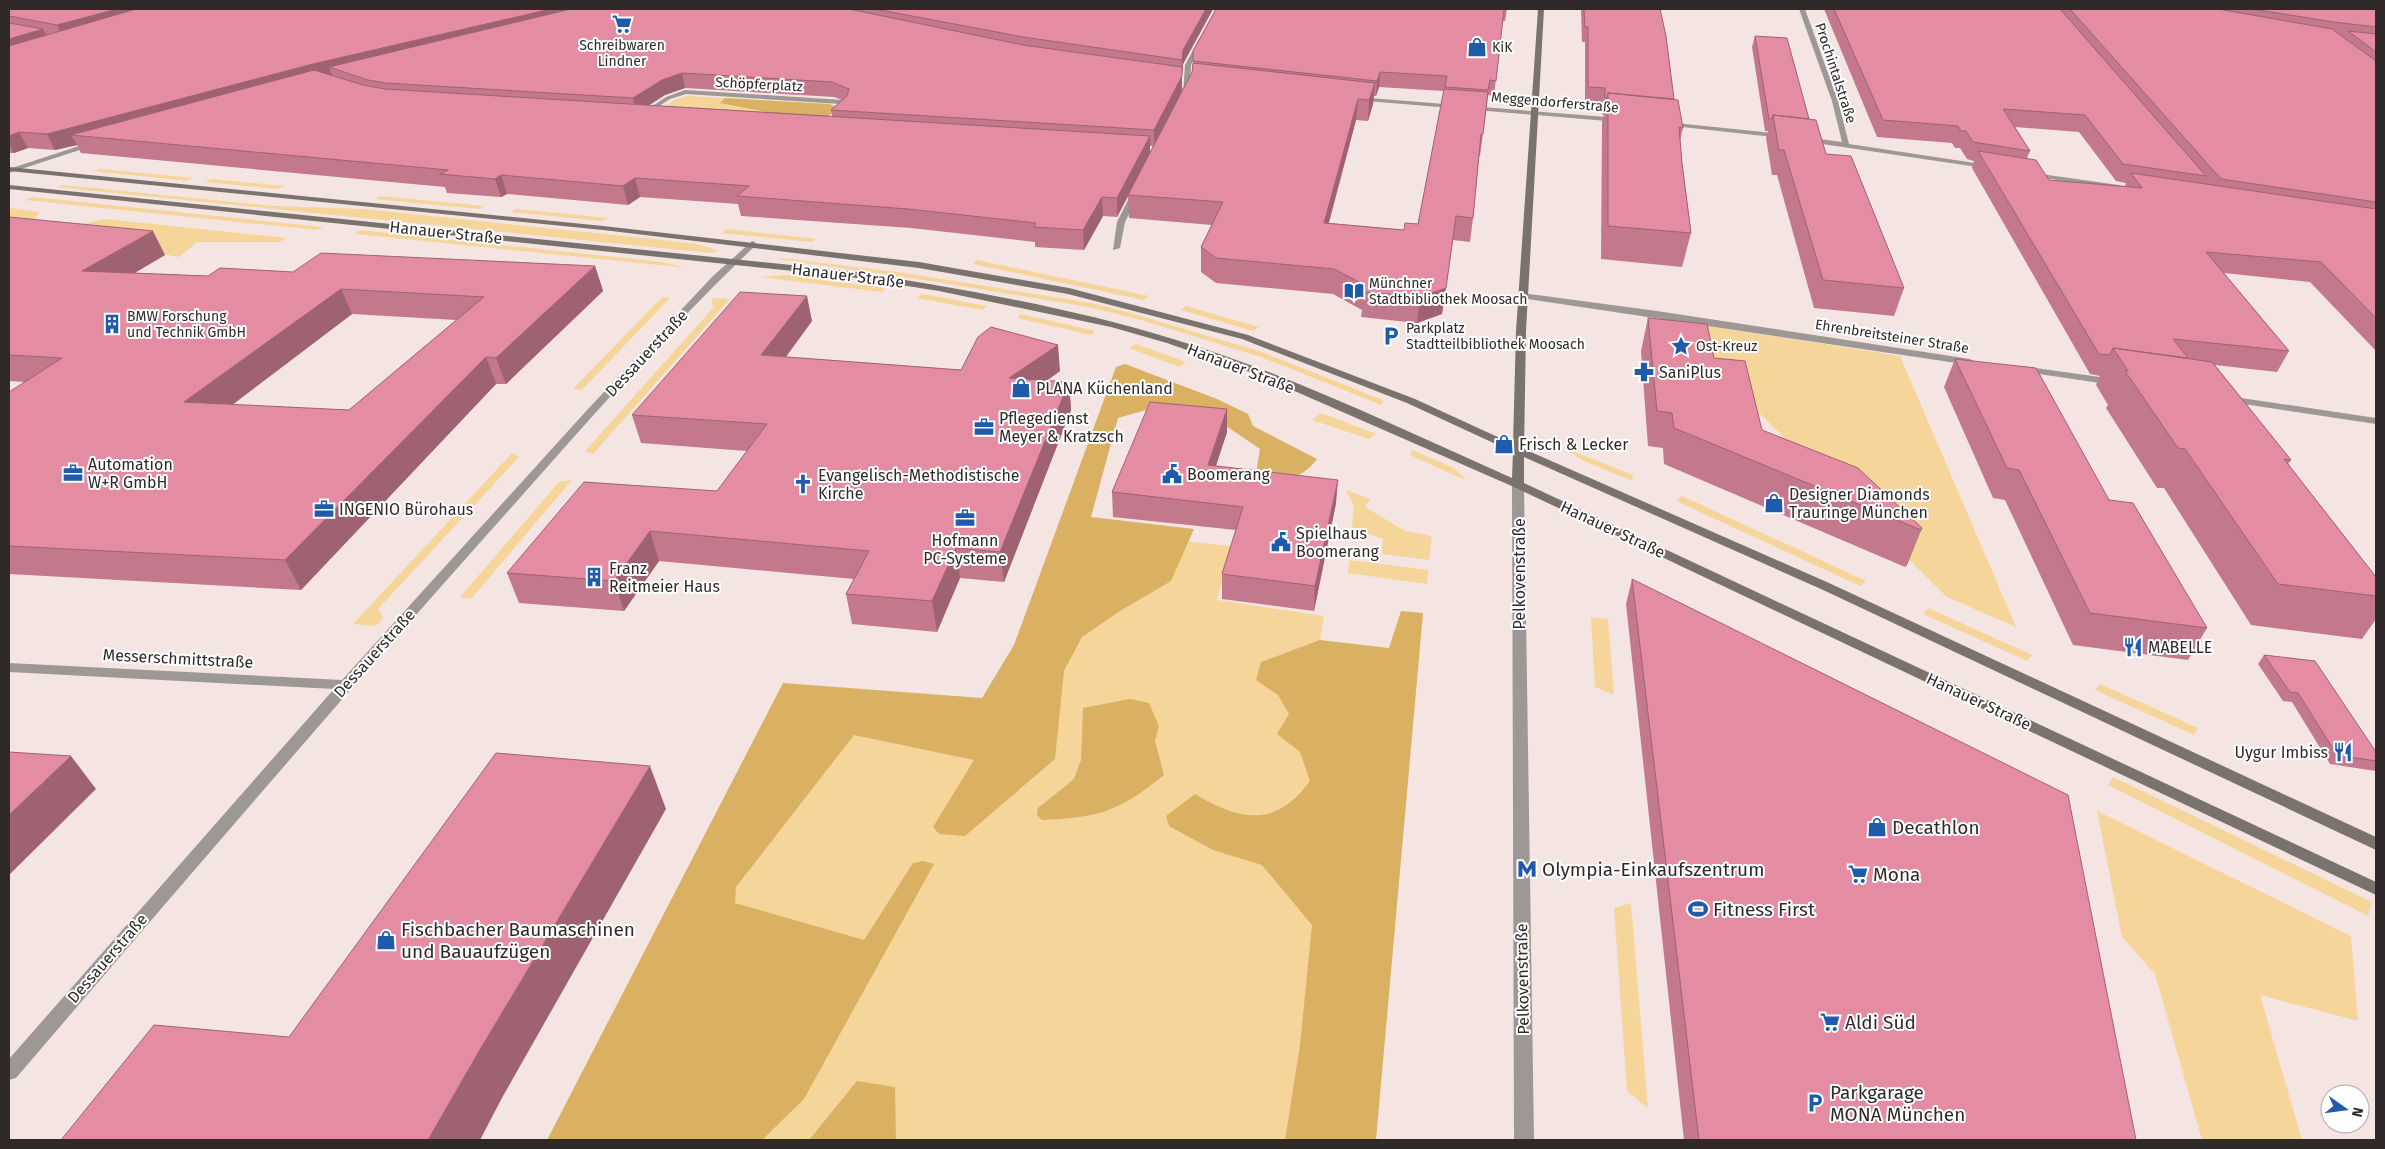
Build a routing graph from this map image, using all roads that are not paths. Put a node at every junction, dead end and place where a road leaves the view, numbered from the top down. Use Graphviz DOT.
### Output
graph roads {
  1 [pos="1541,9"];
  2 [pos="1802,9"];
  3 [pos="1204,34"];
  4 [pos="1180,78"];
  5 [pos="1188,80"];
  6 [pos="1198,81"];
  7 [pos="1349,98"];
  8 [pos="1183,99"];
  9 [pos="1534,113"];
  10 [pos="840,114"];
  11 [pos="647,119"];
  12 [pos="1624,120"];
  13 [pos="1661,124"];
  14 [pos="1792,137"];
  15 [pos="1801,139"];
  16 [pos="105,141"];
  17 [pos="1846,145"];
  18 [pos="2000,169"];
  19 [pos="10,170"];
  20 [pos="2019,172"];
  21 [pos="1141,182"];
  22 [pos="9,187"];
  23 [pos="2125,188"];
  24 [pos="752,244"];
  25 [pos="1116,248"];
  26 [pos="733,262"];
  27 [pos="1523,296"];
  28 [pos="1980,363"];
  29 [pos="2009,367"];
  30 [pos="2125,384"];
  31 [pos="2218,397"];
  32 [pos="2376,421"];
  33 [pos="1519,451"];
  34 [pos="1518,485"];
  35 [pos="9,667"];
  36 [pos="345,685"];
  37 [pos="2376,844"];
  38 [pos="2376,889"];
  39 [pos="9,1072"];
  40 [pos="1524,1140"];
  1 -- 9 [label="main road, Pelkovenstraße"];
  2 -- 17 [label="street, Prochintalstraße"];
  3 -- 5 [label="street"];
  4 -- 5 [label="street"];
  5 -- 6 [label="street"];
  5 -- 8 [label="street"];
  7 -- 9 [label="street, Meggendorferstraße"];
  9 -- 12 [label="street, Meggendorferstraße"];
  9 -- 27 [label="main road, Pelkovenstraße"];
  10 -- 11 [label="street, Schöpferplatz"];
  13 -- 14 [label="street"];
  15 -- 17 [label="street"];
  16 -- 19 [label="street"];
  17 -- 18 [label="street"];
  19 -- 24 [label="main road, Hanauer Straße"];
  20 -- 23 [label="street"];
  21 -- 25 [label="street"];
  22 -- 26 [label="main road, Hanauer Straße"];
  24 -- 26 [label="street, Dessauerstraße"];
  24 -- 33 [label="main road, Hanauer Straße"];
  26 -- 34 [label="main road, Hanauer Straße"];
  26 -- 36 [label="street, Dessauerstraße"];
  27 -- 28 [label="street, Ehrenbreitsteiner Straße"];
  27 -- 33 [label="main road, Pelkovenstraße"];
  29 -- 30 [label="street"];
  31 -- 32 [label="street"];
  33 -- 34 [label="main road, Pelkovenstraße"];
  33 -- 37 [label="main road, Hanauer Straße"];
  34 -- 38 [label="main road, Hanauer Straße"];
  34 -- 40 [label="street, Pelkovenstraße"];
  35 -- 36 [label="street, Messerschmittstraße"];
  36 -- 39 [label="street, Dessauerstraße"];
}
